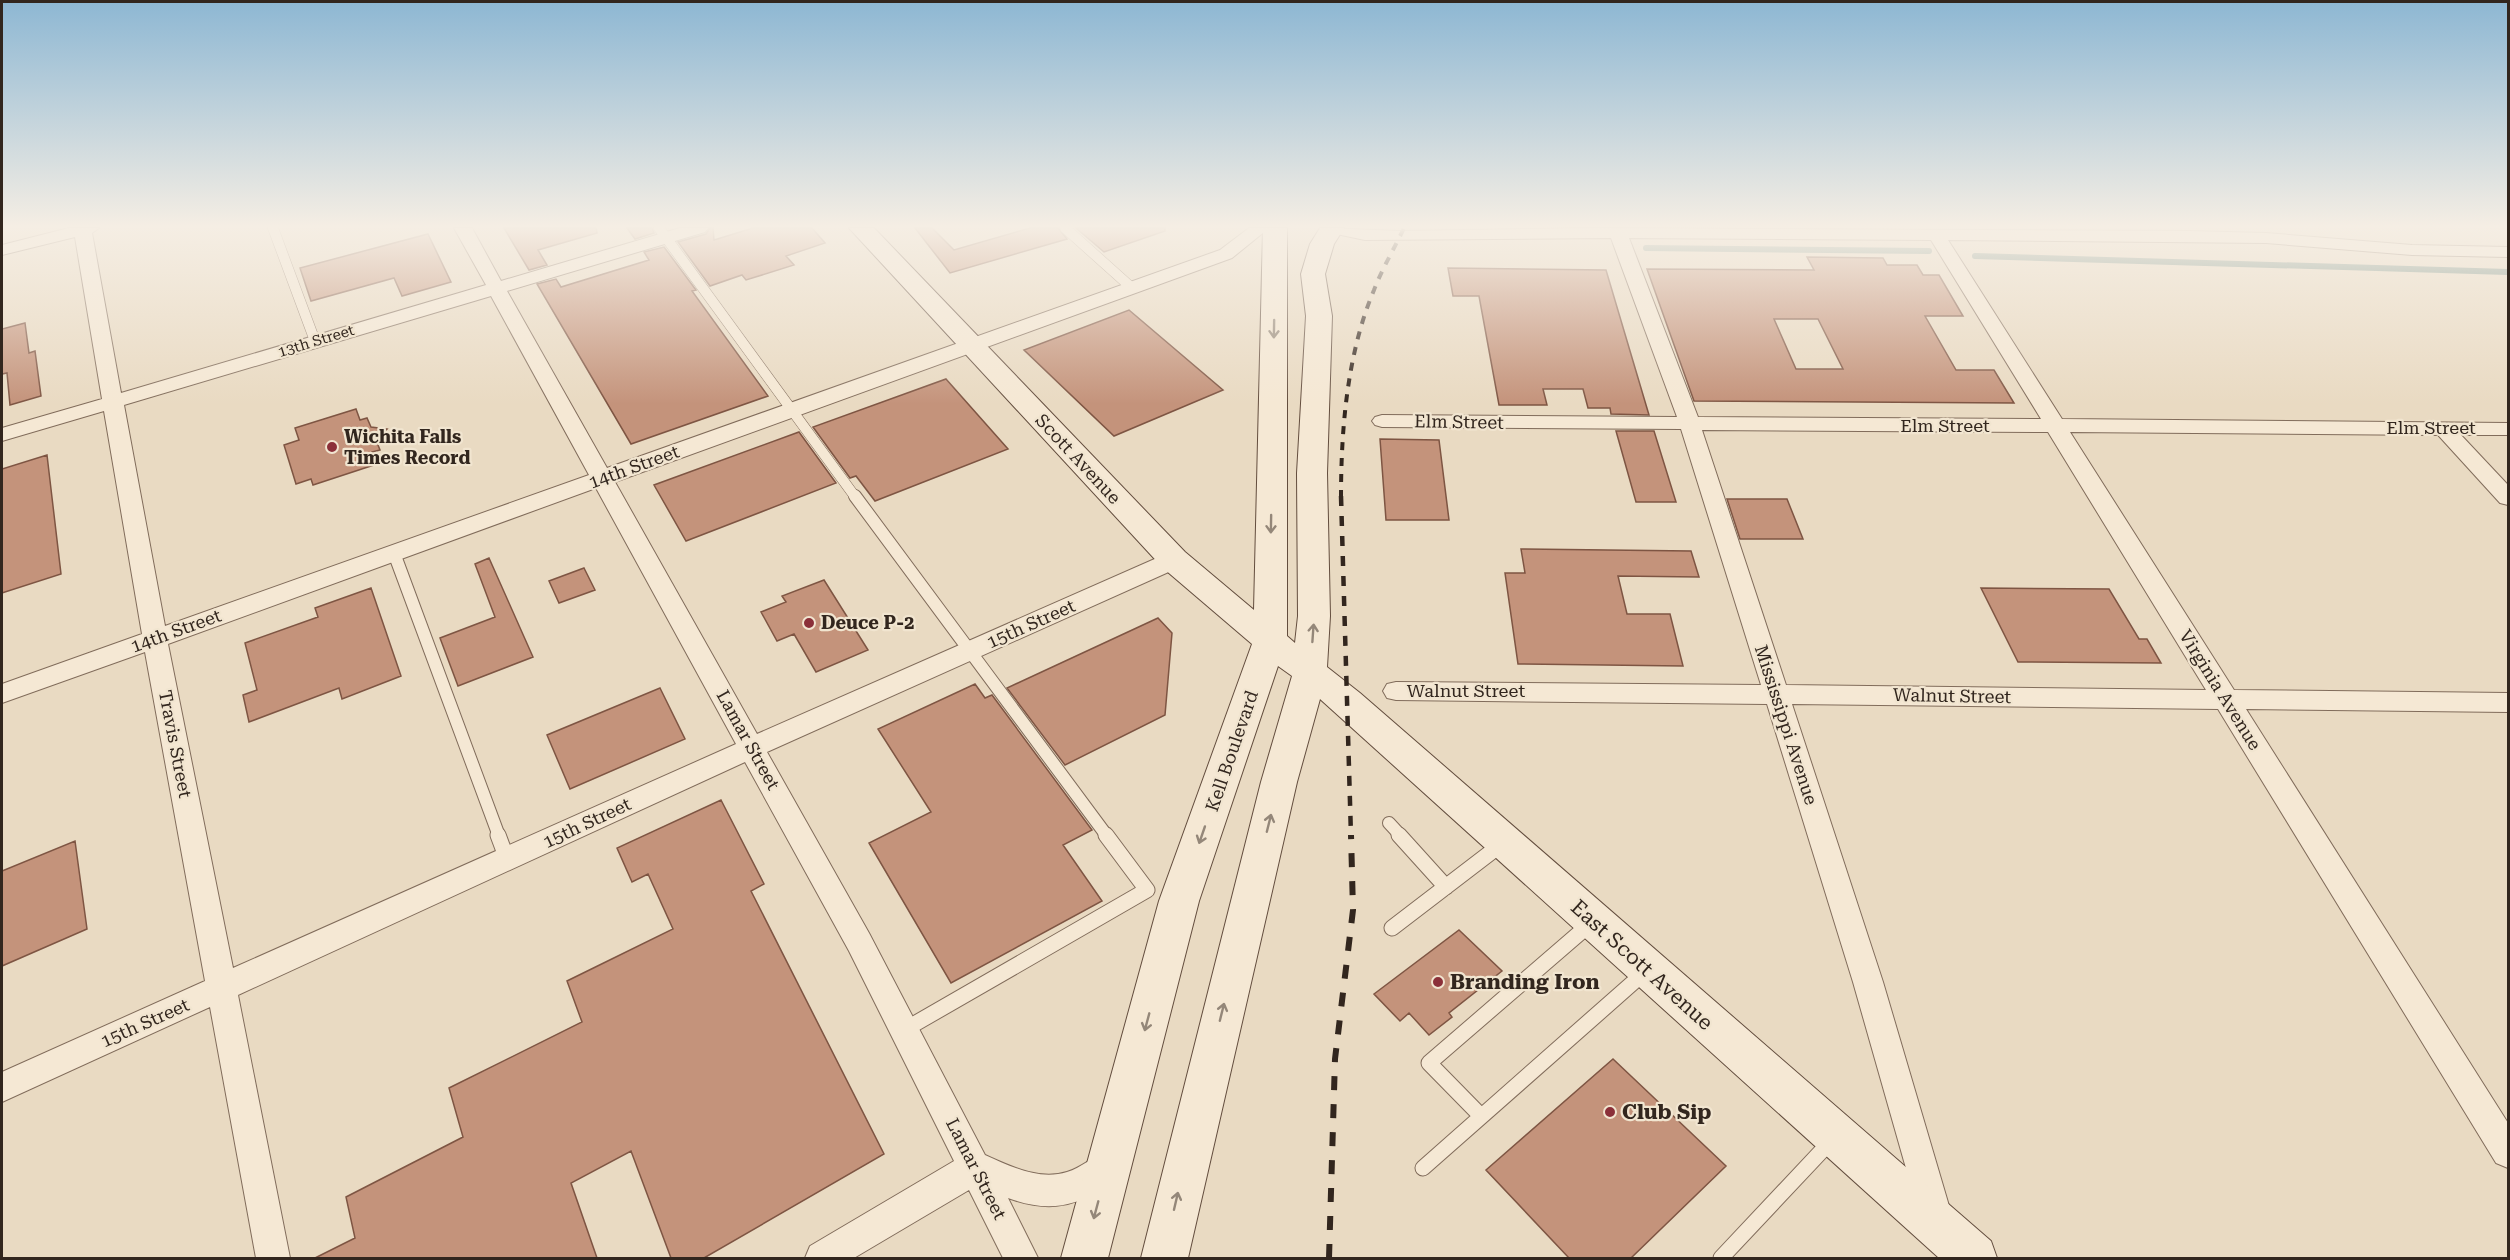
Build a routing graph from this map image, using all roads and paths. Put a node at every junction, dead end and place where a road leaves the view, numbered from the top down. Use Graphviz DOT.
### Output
graph roads {
  1 [pos="94,287"];
  2 [pos="295,287"];
  3 [pos="497,287"];
  4 [pos="701,287"];
  5 [pos="916,287"];
  6 [pos="1135,287"];
  7 [pos="1274,287"];
  8 [pos="1315,287"];
  9 [pos="1638,287"];
  10 [pos="1968,287"];
  11 [pos="1132,288"];
  12 [pos="315,341"];
  13 [pos="971,346"];
  14 [pos="112,401"];
  15 [pos="790,411"];
  16 [pos="1382,421"];
  17 [pos="1690,424"];
  18 [pos="2055,426"];
  19 [pos="2443,428"];
  20 [pos="2508,429"];
  21 [pos="2,435"];
  22 [pos="603,478"];
  23 [pos="2508,498"];
  24 [pos="394,553"];
  25 [pos="1174,560"];
  26 [pos="154,639"];
  27 [pos="1270,641"];
  28 [pos="972,650"];
  29 [pos="1310,672"];
  30 [pos="1396,691"];
  31 [pos="2,694"];
  32 [pos="1776,694"];
  33 [pos="2227,700"];
  34 [pos="2508,702"];
  35 [pos="753,747"];
  36 [pos="1389,823"];
  37 [pos="1504,842"];
  38 [pos="507,860"];
  39 [pos="1446,887"];
  40 [pos="1593,921"];
  41 [pos="1392,928"];
  42 [pos="1647,969"];
  43 [pos="222,989"];
  44 [pos="904,1029"];
  45 [pos="2,1087"];
  46 [pos="1481,1116"];
  47 [pos="1836,1136"];
  48 [pos="2508,1152"];
  49 [pos="1108,1166"];
  50 [pos="975,1167"];
  51 [pos="1423,1168"];
  52 [pos="1938,1227"];
  53 [pos="273,1258"];
  54 [pos="822,1258"];
  55 [pos="1021,1258"];
  56 [pos="1084,1258"];
  57 [pos="1164,1258"];
  58 [pos="1721,1258"];
  59 [pos="1974,1258"];
  1 -- 14 [label="street, Travis Street"];
  2 -- 12 [label="lane"];
  3 -- 12 [label="street, 13th Street"];
  3 -- 22 [label="street, Lamar Street"];
  4 -- 15 [label="lane"];
  5 -- 13 [label="main road, Scott Avenue"];
  6 -- 11 [label="street, 14th Street"];
  7 -- 27 [label="main road, Kell Boulevard, one-way"];
  29 -- 8 [label="main road, one-way"];
  9 -- 17 [label="street, Mississippi Avenue"];
  10 -- 18 [label="street, Virginia Avenue"];
  11 -- 13 [label="street, 14th Street"];
  12 -- 14 [label="street, 13th Street"];
  13 -- 15 [label="street, 14th Street"];
  13 -- 25 [label="main road, Scott Avenue"];
  14 -- 21 [label="street, 13th Street"];
  14 -- 26 [label="street, Travis Street"];
  15 -- 22 [label="street, 14th Street"];
  15 -- 28 [label="lane"];
  16 -- 17 [label="street, Elm Street"];
  17 -- 18 [label="street, Elm Street"];
  17 -- 32 [label="street, Mississippi Avenue"];
  18 -- 19 [label="street, Elm Street"];
  18 -- 33 [label="street, Virginia Avenue"];
  19 -- 20 [label="street, Elm Street"];
  19 -- 23 [label="street"];
  22 -- 24 [label="street, 14th Street"];
  22 -- 35 [label="street, Lamar Street"];
  24 -- 26 [label="street, 14th Street"];
  24 -- 38 [label="lane"];
  25 -- 27 [label="main road, Scott Avenue"];
  25 -- 28 [label="street, 15th Street"];
  26 -- 31 [label="street, 14th Street"];
  26 -- 43 [label="street, Travis Street"];
  27 -- 29 [label="main road, Scott Avenue"];
  27 -- 49 [label="main road, Kell Boulevard, one-way"];
  28 -- 35 [label="street, 15th Street"];
  28 -- 44 [label="lane"];
  29 -- 37 [label="main road, East Scott Avenue"];
  57 -- 29 [label="main road, one-way"];
  30 -- 32 [label="street, Walnut Street"];
  32 -- 33 [label="street, Walnut Street"];
  32 -- 52 [label="street, Mississippi Avenue"];
  33 -- 34 [label="street, Walnut Street"];
  33 -- 48 [label="street, Virginia Avenue"];
  35 -- 38 [label="street, 15th Street"];
  35 -- 44 [label="street, Lamar Street"];
  36 -- 39 [label="lane"];
  37 -- 39 [label="lane"];
  37 -- 40 [label="main road, East Scott Avenue"];
  38 -- 43 [label="street, 15th Street"];
  39 -- 41 [label="lane"];
  40 -- 42 [label="main road, East Scott Avenue"];
  40 -- 46 [label="lane"];
  42 -- 46 [label="lane"];
  42 -- 47 [label="main road, East Scott Avenue"];
  43 -- 45 [label="street, 15th Street"];
  43 -- 53 [label="street, Travis Street"];
  44 -- 50 [label="street, Lamar Street"];
  46 -- 51 [label="lane"];
  47 -- 52 [label="main road, East Scott Avenue"];
  47 -- 58 [label="lane"];
  49 -- 50 [label="street"];
  49 -- 56 [label="main road, Kell Boulevard, one-way"];
  50 -- 54 [label="street"];
  50 -- 55 [label="street, Lamar Street"];
  52 -- 59 [label="main road, East Scott Avenue"];
}
